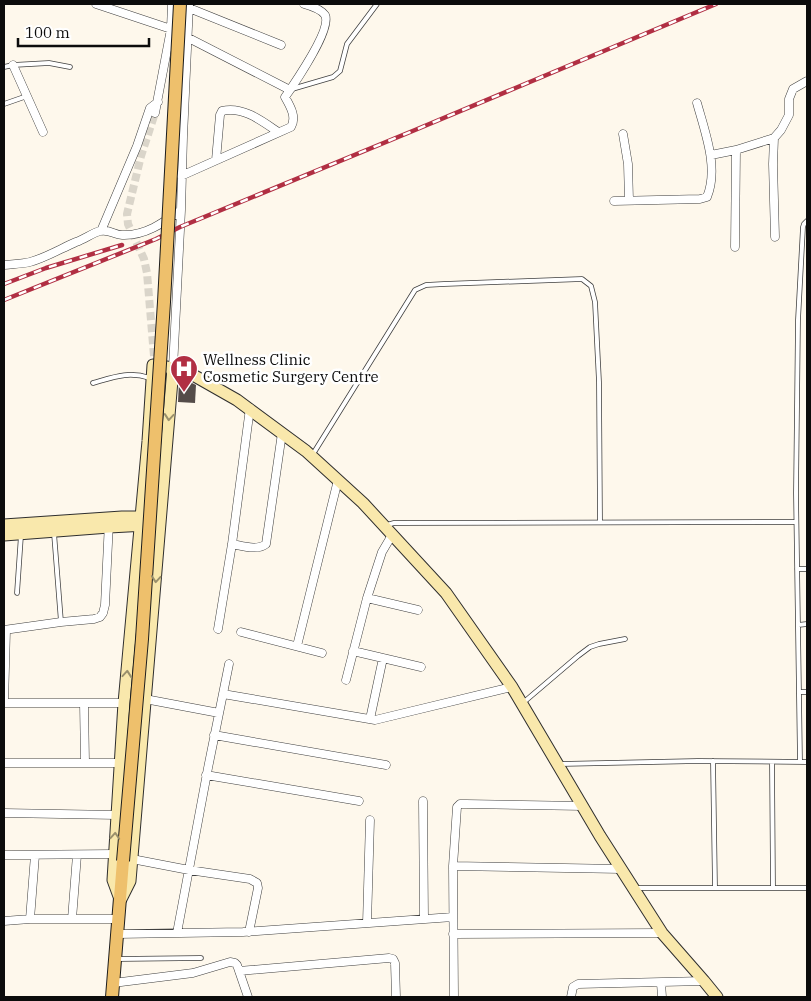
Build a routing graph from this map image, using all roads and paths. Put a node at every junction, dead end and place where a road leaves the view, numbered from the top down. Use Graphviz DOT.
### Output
graph roads {
  1 [pos="96,4"];
  2 [pos="172,4"];
  3 [pos="304,4"];
  4 [pos="376,4"];
  5 [pos="186,5"];
  6 [pos="171,30"];
  7 [pos="188,38"];
  8 [pos="281,45"];
  9 [pos="13,65"];
  10 [pos="4,67"];
  11 [pos="70,67"];
  12 [pos="807,81"];
  13 [pos="290,90"];
  14 [pos="27,96"];
  15 [pos="158,102"];
  16 [pos="697,103"];
  17 [pos="4,104"];
  18 [pos="155,113"];
  19 [pos="43,132"];
  20 [pos="278,132"];
  21 [pos="624,134"];
  22 [pos="774,138"];
  23 [pos="736,150"];
  24 [pos="711,155"];
  25 [pos="216,160"];
  26 [pos="181,176"];
  27 [pos="629,200"];
  28 [pos="614,201"];
  29 [pos="181,210"];
  30 [pos="807,222"];
  31 [pos="100,231"];
  32 [pos="775,237"];
  33 [pos="735,247"];
  34 [pos="4,265"];
  35 [pos="173,368"];
  36 [pos="152,379"];
  37 [pos="93,383"];
  38 [pos="250,408"];
  39 [pos="282,433"];
  40 [pos="312,456"];
  41 [pos="338,480"];
  42 [pos="161,521"];
  43 [pos="109,522"];
  44 [pos="141,522"];
  45 [pos="600,522"];
  46 [pos="796,522"];
  47 [pos="4,525"];
  48 [pos="384,525"];
  49 [pos="54,530"];
  50 [pos="21,533"];
  51 [pos="4,534"];
  52 [pos="392,535"];
  53 [pos="232,544"];
  54 [pos="797,569"];
  55 [pos="807,569"];
  56 [pos="17,593"];
  57 [pos="367,598"];
  58 [pos="418,610"];
  59 [pos="61,622"];
  60 [pos="798,624"];
  61 [pos="807,624"];
  62 [pos="218,629"];
  63 [pos="5,630"];
  64 [pos="241,632"];
  65 [pos="625,639"];
  66 [pos="297,646"];
  67 [pos="353,651"];
  68 [pos="322,653"];
  69 [pos="382,658"];
  70 [pos="229,664"];
  71 [pos="421,667"];
  72 [pos="346,680"];
  73 [pos="512,687"];
  74 [pos="799,692"];
  75 [pos="807,692"];
  76 [pos="223,694"];
  77 [pos="145,699"];
  78 [pos="4,703"];
  79 [pos="84,703"];
  80 [pos="124,704"];
  81 [pos="522,704"];
  82 [pos="219,713"];
  83 [pos="370,719"];
  84 [pos="214,735"];
  85 [pos="713,761"];
  86 [pos="772,762"];
  87 [pos="800,762"];
  88 [pos="807,762"];
  89 [pos="4,763"];
  90 [pos="85,763"];
  91 [pos="120,764"];
  92 [pos="558,764"];
  93 [pos="386,765"];
  94 [pos="206,775"];
  95 [pos="359,801"];
  96 [pos="423,801"];
  97 [pos="583,806"];
  98 [pos="4,813"];
  99 [pos="117,815"];
  100 [pos="370,820"];
  101 [pos="4,855"];
  102 [pos="35,855"];
  103 [pos="77,855"];
  104 [pos="123,858"];
  105 [pos="453,866"];
  106 [pos="621,868"];
  107 [pos="188,870"];
  108 [pos="633,888"];
  109 [pos="715,888"];
  110 [pos="773,888"];
  111 [pos="807,888"];
  112 [pos="453,917"];
  113 [pos="30,919"];
  114 [pos="72,919"];
  115 [pos="119,919"];
  116 [pos="424,919"];
  117 [pos="4,921"];
  118 [pos="367,923"];
  119 [pos="249,932"];
  120 [pos="177,933"];
  121 [pos="662,933"];
  122 [pos="117,934"];
  123 [pos="454,934"];
  124 [pos="201,958"];
  125 [pos="115,959"];
  126 [pos="239,971"];
  127 [pos="704,981"];
  128 [pos="113,983"];
  129 [pos="661,983"];
  130 [pos="112,997"];
  131 [pos="248,997"];
  132 [pos="396,997"];
  133 [pos="454,997"];
  134 [pos="571,997"];
  135 [pos="662,997"];
  136 [pos="717,997"];
  1 -- 6 [label="street"];
  2 -- 6 [label="street"];
  3 -- 13 [label="street"];
  4 -- 13 [label="lane"];
  5 -- 7 [label="street"];
  5 -- 8 [label="street"];
  5 -- 104 [label="main road, bridge"];
  6 -- 7 [label="street"];
  6 -- 15 [label="street"];
  7 -- 13 [label="street"];
  7 -- 26 [label="street"];
  9 -- 10 [label="lane"];
  9 -- 11 [label="lane"];
  9 -- 14 [label="street"];
  12 -- 22 [label="street"];
  13 -- 20 [label="street"];
  14 -- 17 [label="lane"];
  14 -- 19 [label="street"];
  15 -- 18 [label="street"];
  15 -- 31 [label="street"];
  16 -- 24 [label="street"];
  20 -- 25 [label="street"];
  20 -- 25 [label="street"];
  21 -- 27 [label="street"];
  22 -- 23 [label="street"];
  22 -- 32 [label="street"];
  23 -- 24 [label="street"];
  23 -- 33 [label="street"];
  24 -- 27 [label="street"];
  25 -- 26 [label="street"];
  26 -- 29 [label="street"];
  27 -- 28 [label="street"];
  29 -- 31 [label="street"];
  29 -- 35 [label="street"];
  30 -- 46 [label="lane"];
  31 -- 34 [label="street"];
  35 -- 36 [label="street"];
  35 -- 38 [label="street"];
  35 -- 42 [label="street, one-way"];
  36 -- 37 [label="lane"];
  36 -- 44 [label="street"];
  38 -- 39 [label="street"];
  38 -- 53 [label="street"];
  39 -- 40 [label="street"];
  39 -- 53 [label="street"];
  40 -- 41 [label="street"];
  40 -- 45 [label="lane"];
  41 -- 48 [label="street"];
  41 -- 66 [label="street"];
  42 -- 44 [label="street"];
  42 -- 77 [label="street, one-way"];
  43 -- 44 [label="street"];
  43 -- 47 [label="street"];
  43 -- 49 [label="street"];
  43 -- 59 [label="street"];
  80 -- 44 [label="street, one-way"];
  45 -- 46 [label="lane"];
  45 -- 48 [label="lane"];
  46 -- 54 [label="lane"];
  48 -- 52 [label="street"];
  49 -- 50 [label="street"];
  49 -- 59 [label="lane"];
  50 -- 51 [label="street"];
  50 -- 56 [label="lane"];
  52 -- 57 [label="street"];
  52 -- 73 [label="street"];
  53 -- 62 [label="street"];
  54 -- 55 [label="lane"];
  54 -- 60 [label="lane"];
  57 -- 58 [label="street"];
  57 -- 67 [label="street"];
  59 -- 63 [label="street"];
  60 -- 61 [label="lane"];
  60 -- 74 [label="lane"];
  63 -- 78 [label="street"];
  64 -- 66 [label="street"];
  65 -- 81 [label="lane"];
  66 -- 68 [label="street"];
  67 -- 69 [label="street"];
  67 -- 72 [label="street"];
  69 -- 71 [label="street"];
  69 -- 83 [label="street"];
  70 -- 76 [label="street"];
  73 -- 81 [label="street"];
  73 -- 83 [label="street"];
  74 -- 75 [label="lane"];
  74 -- 87 [label="lane"];
  76 -- 82 [label="street"];
  76 -- 83 [label="street"];
  77 -- 82 [label="street"];
  77 -- 104 [label="street"];
  78 -- 79 [label="street"];
  79 -- 80 [label="street"];
  79 -- 90 [label="street"];
  80 -- 91 [label="street"];
  81 -- 92 [label="street"];
  82 -- 84 [label="street"];
  84 -- 93 [label="street"];
  84 -- 94 [label="street"];
  85 -- 86 [label="lane"];
  85 -- 92 [label="lane"];
  85 -- 109 [label="lane"];
  86 -- 87 [label="lane"];
  86 -- 110 [label="lane"];
  87 -- 88 [label="lane"];
  89 -- 90 [label="street"];
  90 -- 91 [label="street"];
  91 -- 99 [label="street"];
  92 -- 97 [label="street"];
  94 -- 95 [label="street"];
  94 -- 107 [label="street"];
  96 -- 116 [label="street"];
  97 -- 105 [label="street"];
  97 -- 106 [label="street"];
  98 -- 99 [label="street"];
  104 -- 99 [label="street, one-way"];
  100 -- 118 [label="street"];
  101 -- 102 [label="street"];
  102 -- 103 [label="street"];
  102 -- 113 [label="street"];
  103 -- 104 [label="street"];
  103 -- 114 [label="street"];
  104 -- 107 [label="street"];
  104 -- 115 [label="main road"];
  105 -- 106 [label="street"];
  105 -- 112 [label="street"];
  106 -- 108 [label="street"];
  107 -- 119 [label="street"];
  107 -- 120 [label="street"];
  108 -- 109 [label="lane"];
  108 -- 121 [label="street"];
  109 -- 110 [label="lane"];
  110 -- 111 [label="lane"];
  112 -- 116 [label="street"];
  112 -- 123 [label="street"];
  113 -- 114 [label="street"];
  113 -- 117 [label="street"];
  114 -- 115 [label="street"];
  115 -- 122 [label="main road"];
  116 -- 118 [label="street"];
  118 -- 119 [label="street"];
  119 -- 120 [label="street"];
  120 -- 122 [label="street"];
  121 -- 123 [label="street"];
  121 -- 127 [label="street"];
  122 -- 125 [label="main road"];
  123 -- 133 [label="street"];
  124 -- 125 [label="lane"];
  125 -- 128 [label="main road"];
  126 -- 128 [label="street"];
  126 -- 131 [label="street"];
  126 -- 132 [label="street"];
  127 -- 129 [label="street"];
  127 -- 136 [label="street"];
  128 -- 130 [label="main road"];
  129 -- 134 [label="street"];
  129 -- 135 [label="street"];
}
